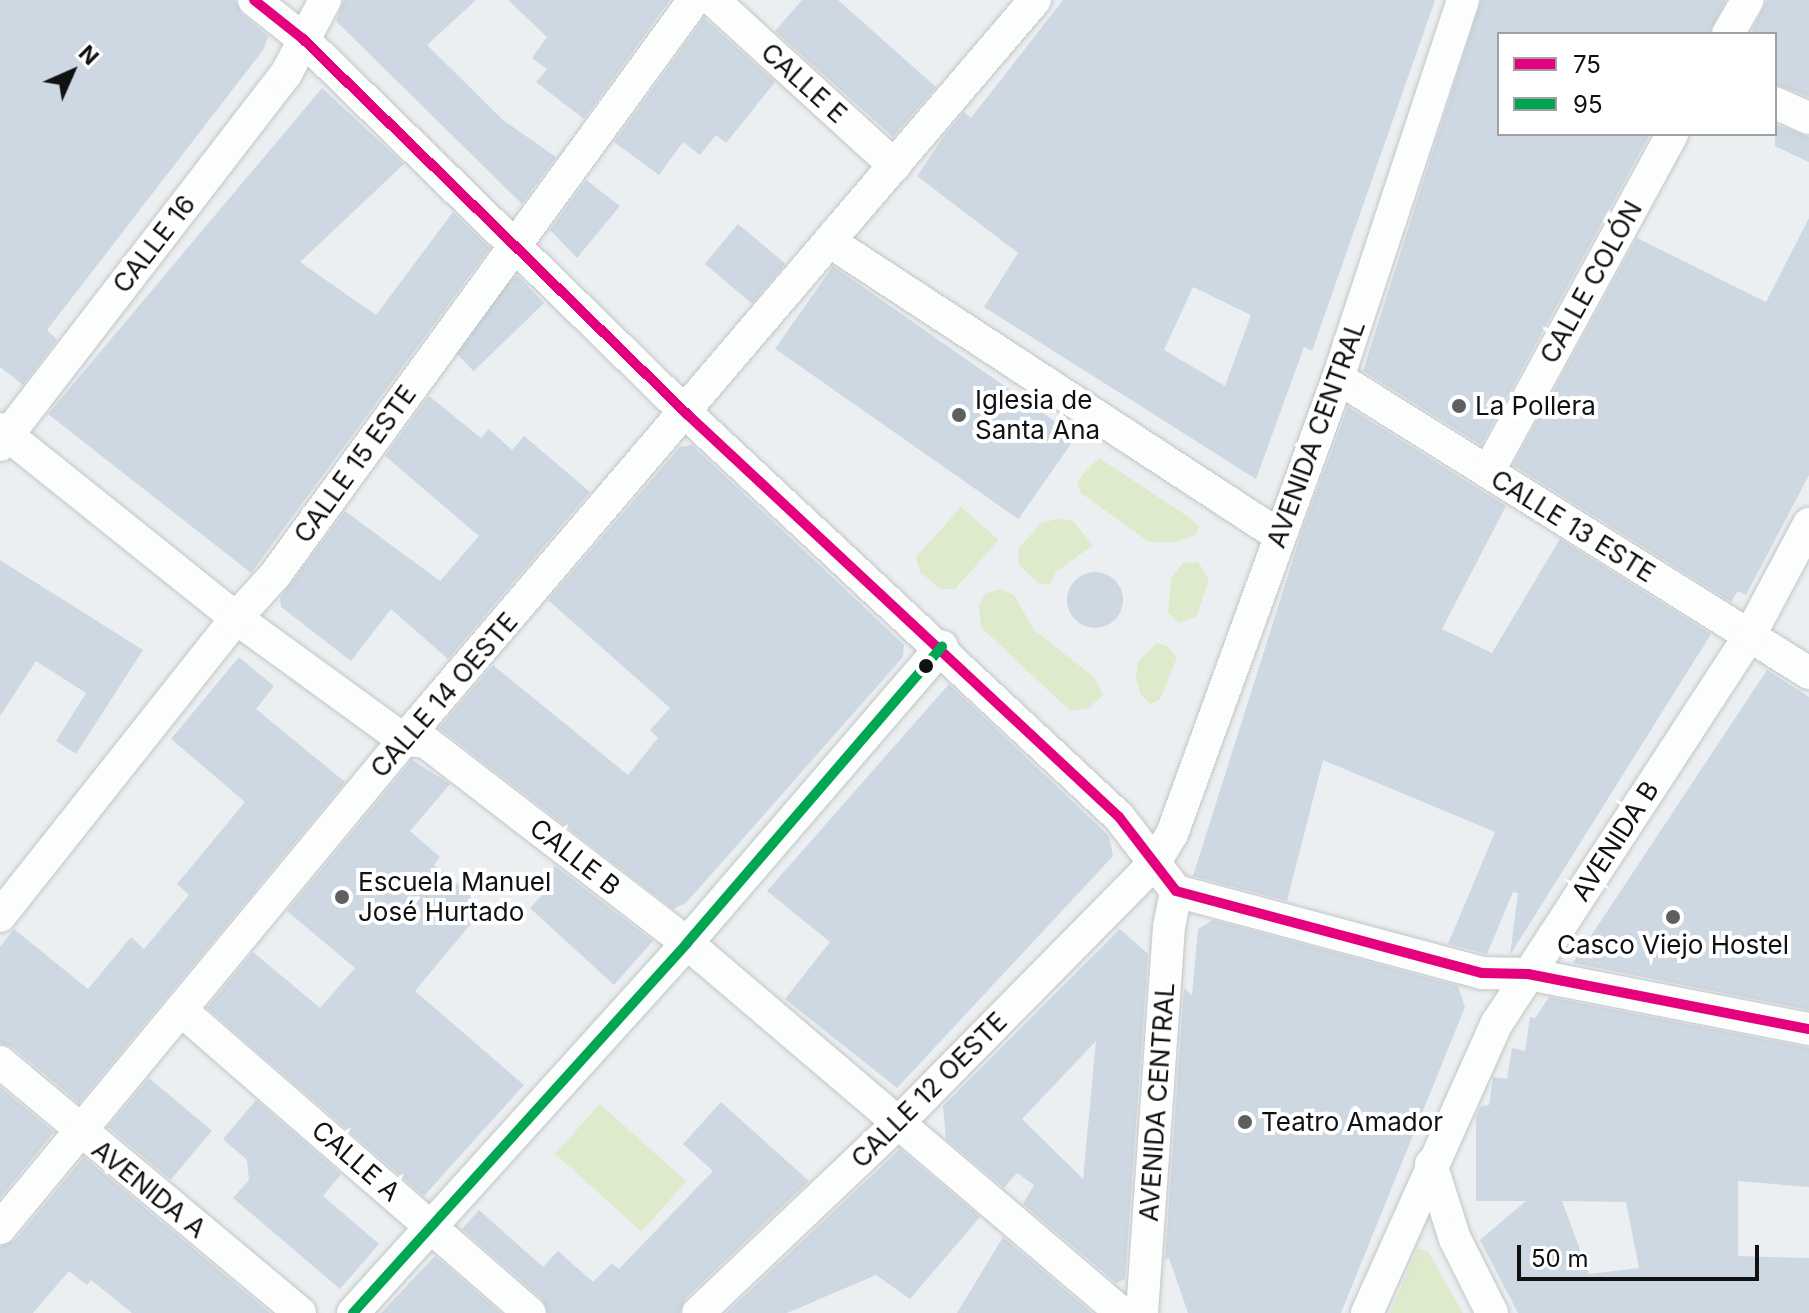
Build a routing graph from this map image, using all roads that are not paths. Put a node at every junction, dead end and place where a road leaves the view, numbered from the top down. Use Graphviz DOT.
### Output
graph roads {
  1 [pos="254,0"];
  2 [pos="325,0"];
  3 [pos="694,0"];
  4 [pos="713,0"];
  5 [pos="1035,0"];
  6 [pos="1463,0"];
  7 [pos="1748,0"];
  8 [pos="1729,32"];
  9 [pos="303,39"];
  10 [pos="1777,104"];
  11 [pos="1809,118"];
  12 [pos="1671,136"];
  13 [pos="895,166"];
  14 [pos="832,243"];
  15 [pos="511,245"];
  16 [pos="1338,378"];
  17 [pos="687,414"];
  18 [pos="2,436"];
  19 [pos="1488,472"];
  20 [pos="1809,524"];
  21 [pos="1280,536"];
  22 [pos="236,618"];
  23 [pos="1750,635"];
  24 [pos="942,647"];
  25 [pos="1809,673"];
  26 [pos="404,740"];
  27 [pos="1155,862"];
  28 [pos="1176,891"];
  29 [pos="0,916"];
  30 [pos="687,943"];
  31 [pos="1528,974"];
  32 [pos="181,1010"];
  33 [pos="1809,1029"];
  34 [pos="0,1062"];
  35 [pos="900,1121"];
  36 [pos="80,1132"];
  37 [pos="1431,1164"];
  38 [pos="432,1226"];
  39 [pos="0,1228"];
  40 [pos="300,1313"];
  41 [pos="353,1313"];
  42 [pos="530,1313"];
  43 [pos="698,1313"];
  44 [pos="1130,1313"];
  45 [pos="1142,1313"];
  46 [pos="1367,1313"];
  47 [pos="1492,1313"];
  1 -- 9 [label="street"];
  2 -- 9 [label="street, CALLE 16"];
  3 -- 15 [label="street, CALLE 15 ESTE"];
  4 -- 13 [label="street, CALLE E"];
  5 -- 13 [label="street, CALLE 14 OESTE"];
  6 -- 16 [label="street, AVENIDA CENTRAL"];
  7 -- 8 [label="street"];
  9 -- 15 [label="street"];
  9 -- 18 [label="street, CALLE 16"];
  10 -- 11 [label="street"];
  12 -- 19 [label="street, CALLE COLÓN"];
  13 -- 14 [label="street, CALLE 14 OESTE"];
  14 -- 17 [label="street, CALLE 14 OESTE"];
  14 -- 21 [label="street"];
  15 -- 17 [label="street"];
  15 -- 22 [label="street, CALLE 15 ESTE"];
  16 -- 19 [label="street, CALLE 13 ESTE"];
  16 -- 21 [label="street, AVENIDA CENTRAL"];
  17 -- 24 [label="street"];
  17 -- 26 [label="street, CALLE 14 OESTE"];
  18 -- 22 [label="street, CALLE B"];
  19 -- 23 [label="street, CALLE 13 ESTE"];
  20 -- 23 [label="street, AVENIDA B"];
  21 -- 27 [label="street, AVENIDA CENTRAL"];
  22 -- 26 [label="street, CALLE B"];
  22 -- 29 [label="street, CALLE 15 ESTE"];
  23 -- 25 [label="street, CALLE 13 ESTE"];
  23 -- 31 [label="street, AVENIDA B"];
  24 -- 27 [label="street"];
  24 -- 30 [label="street"];
  26 -- 30 [label="street, CALLE B"];
  26 -- 32 [label="street, CALLE 14 OESTE"];
  27 -- 28 [label="street"];
  27 -- 35 [label="street, CALLE 12 OESTE"];
  28 -- 31 [label="street"];
  28 -- 45 [label="street, AVENIDA CENTRAL"];
  30 -- 35 [label="street, CALLE B"];
  30 -- 38 [label="street"];
  31 -- 33 [label="street"];
  31 -- 37 [label="street, AVENIDA B"];
  32 -- 36 [label="street, CALLE 14 OESTE"];
  32 -- 38 [label="street, CALLE A"];
  34 -- 36 [label="street, AVENIDA A"];
  35 -- 43 [label="street, CALLE 12 OESTE"];
  35 -- 44 [label="street, CALLE B"];
  36 -- 39 [label="street, CALLE 14 OESTE"];
  36 -- 40 [label="street, AVENIDA A"];
  37 -- 46 [label="street, AVENIDA B"];
  37 -- 47 [label="street"];
  38 -- 41 [label="street"];
  38 -- 42 [label="street, CALLE A"];
}
